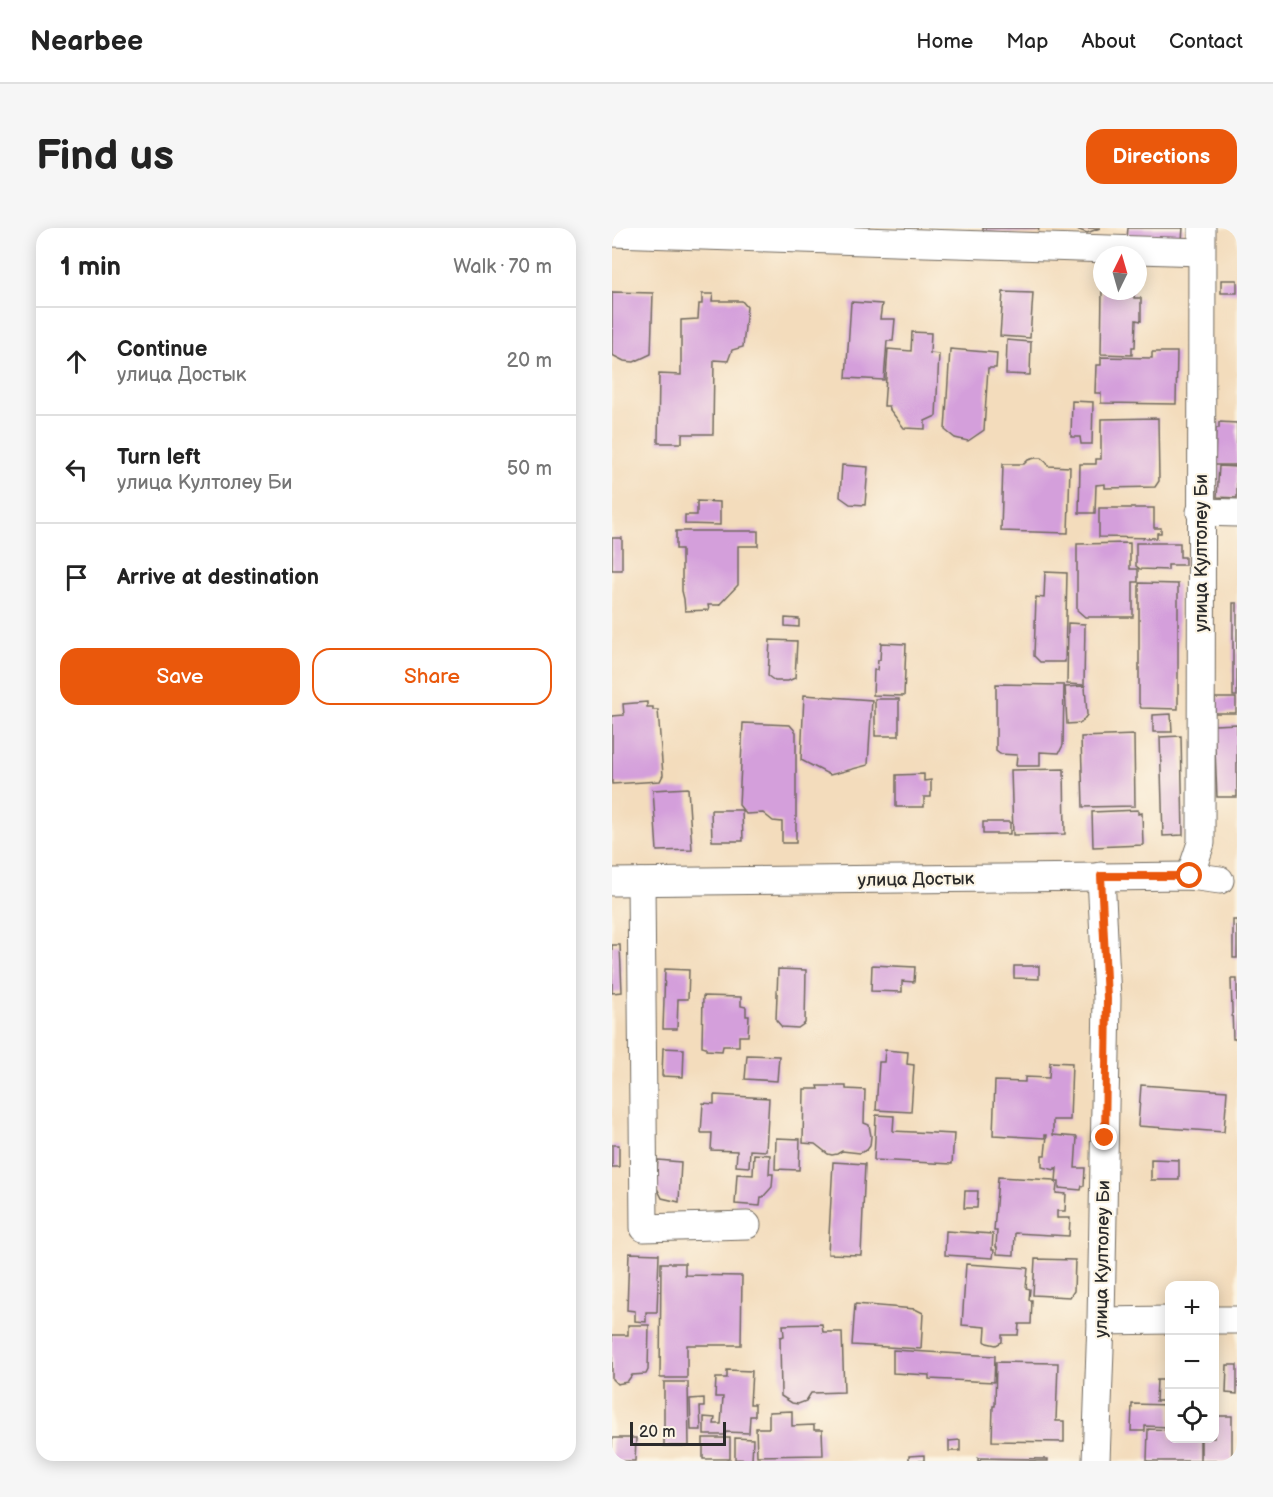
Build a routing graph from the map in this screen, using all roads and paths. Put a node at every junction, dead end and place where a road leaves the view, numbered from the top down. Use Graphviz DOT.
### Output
graph roads {
  1 [pos="612,233"];
  2 [pos="735,233"];
  3 [pos="1201,240"];
  4 [pos="1200,512"];
  5 [pos="1237,513"];
  6 [pos="1101,876"];
  7 [pos="1190,876"];
  8 [pos="1220,880"];
  9 [pos="612,882"];
  10 [pos="641,882"];
  11 [pos="747,1225"];
  12 [pos="1165,1320"];
  13 [pos="1219,1320"];
  14 [pos="1237,1320"];
  15 [pos="1101,1321"];
  16 [pos="1096,1461"];
  1 -- 2 [label="street"];
  2 -- 3 [label="street"];
  3 -- 4 [label="street, улица Култолеу Би"];
  4 -- 5 [label="street"];
  4 -- 7 [label="street, улица Култолеу Би"];
  6 -- 7 [label="street, улица Достык"];
  6 -- 10 [label="street, улица Достык"];
  6 -- 15 [label="street, улица Култолеу Би"];
  7 -- 8 [label="street, улица Достык"];
  9 -- 10 [label="street, улица Достык"];
  10 -- 11 [label="street"];
  12 -- 15 [label="street"];
  13 -- 14 [label="street"];
  15 -- 16 [label="street, улица Култолеу Би"];
}
